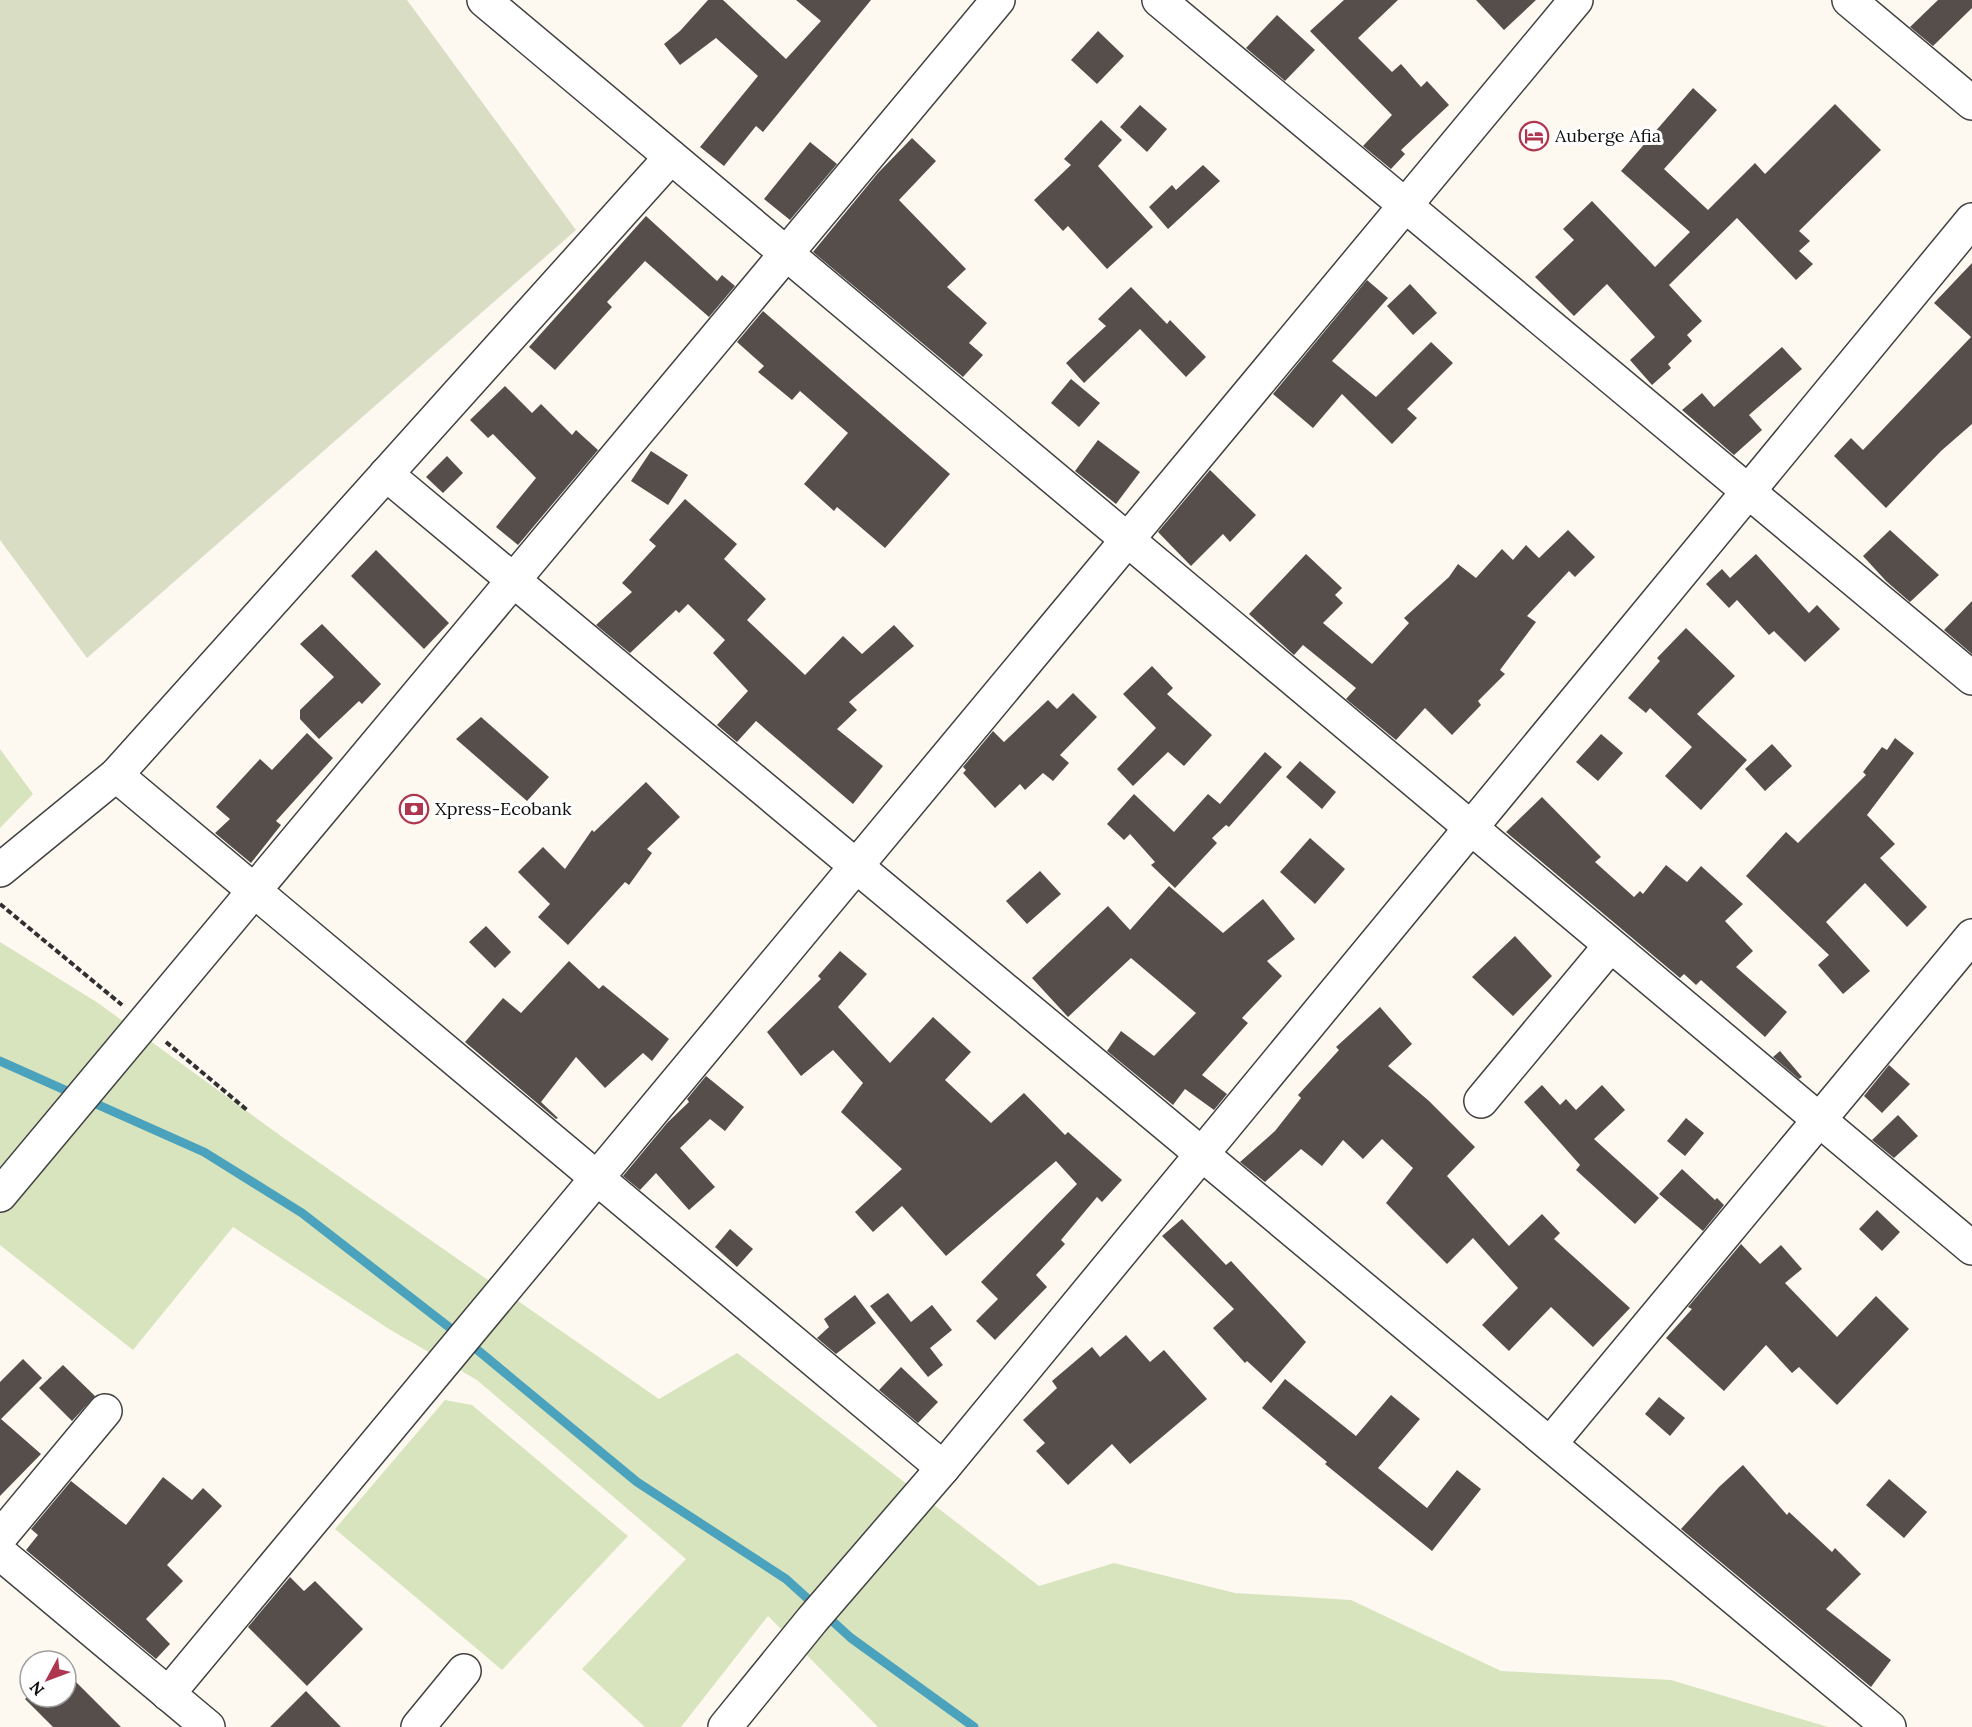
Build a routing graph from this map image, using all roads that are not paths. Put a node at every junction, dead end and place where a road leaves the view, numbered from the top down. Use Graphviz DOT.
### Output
graph roads {
  1 [pos="484,0"];
  2 [pos="998,0"];
  3 [pos="1160,0"];
  4 [pos="1576,0"];
  5 [pos="1849,0"];
  6 [pos="1972,103"];
  7 [pos="670,157"];
  8 [pos="1405,205"];
  9 [pos="1972,220"];
  10 [pos="786,254"];
  11 [pos="386,474"];
  12 [pos="1749,492"];
  13 [pos="1126,541"];
  14 [pos="513,580"];
  15 [pos="1972,678"];
  16 [pos="116,775"];
  17 [pos="1470,829"];
  18 [pos="856,866"];
  19 [pos="0,870"];
  20 [pos="254,890"];
  21 [pos="1972,936"];
  22 [pos="1610,946"];
  23 [pos="1481,1101"];
  24 [pos="1819,1120"];
  25 [pos="1202,1154"];
  26 [pos="597,1178"];
  27 [pos="0,1195"];
  28 [pos="1972,1248"];
  29 [pos="105,1411"];
  30 [pos="1550,1444"];
  31 [pos="943,1468"];
  32 [pos="0,1537"];
  33 [pos="0,1553"];
  34 [pos="464,1671"];
  35 [pos="168,1694"];
  36 [pos="208,1727"];
  37 [pos="418,1727"];
  38 [pos="725,1727"];
  39 [pos="1888,1727"];
  1 -- 7 [label="street"];
  2 -- 10 [label="street"];
  3 -- 8 [label="street"];
  4 -- 8 [label="street"];
  5 -- 6 [label="street"];
  7 -- 10 [label="street"];
  7 -- 11 [label="street"];
  8 -- 12 [label="street"];
  8 -- 13 [label="street"];
  9 -- 12 [label="street"];
  10 -- 13 [label="street"];
  10 -- 14 [label="street"];
  11 -- 14 [label="street"];
  11 -- 16 [label="street"];
  12 -- 15 [label="street"];
  12 -- 17 [label="street"];
  13 -- 17 [label="street"];
  13 -- 18 [label="street"];
  14 -- 18 [label="street"];
  14 -- 20 [label="street"];
  16 -- 19 [label="street"];
  16 -- 20 [label="street"];
  17 -- 22 [label="street"];
  17 -- 25 [label="street"];
  18 -- 25 [label="street"];
  18 -- 26 [label="street"];
  20 -- 26 [label="street"];
  20 -- 27 [label="street"];
  21 -- 24 [label="street"];
  22 -- 23 [label="street"];
  22 -- 24 [label="street"];
  24 -- 28 [label="street"];
  24 -- 30 [label="street"];
  25 -- 30 [label="street"];
  25 -- 31 [label="street"];
  26 -- 31 [label="street"];
  26 -- 35 [label="street"];
  29 -- 32 [label="street"];
  30 -- 39 [label="street"];
  31 -- 38 [label="street"];
  33 -- 35 [label="street"];
  34 -- 37 [label="street"];
  35 -- 36 [label="street"];
}
